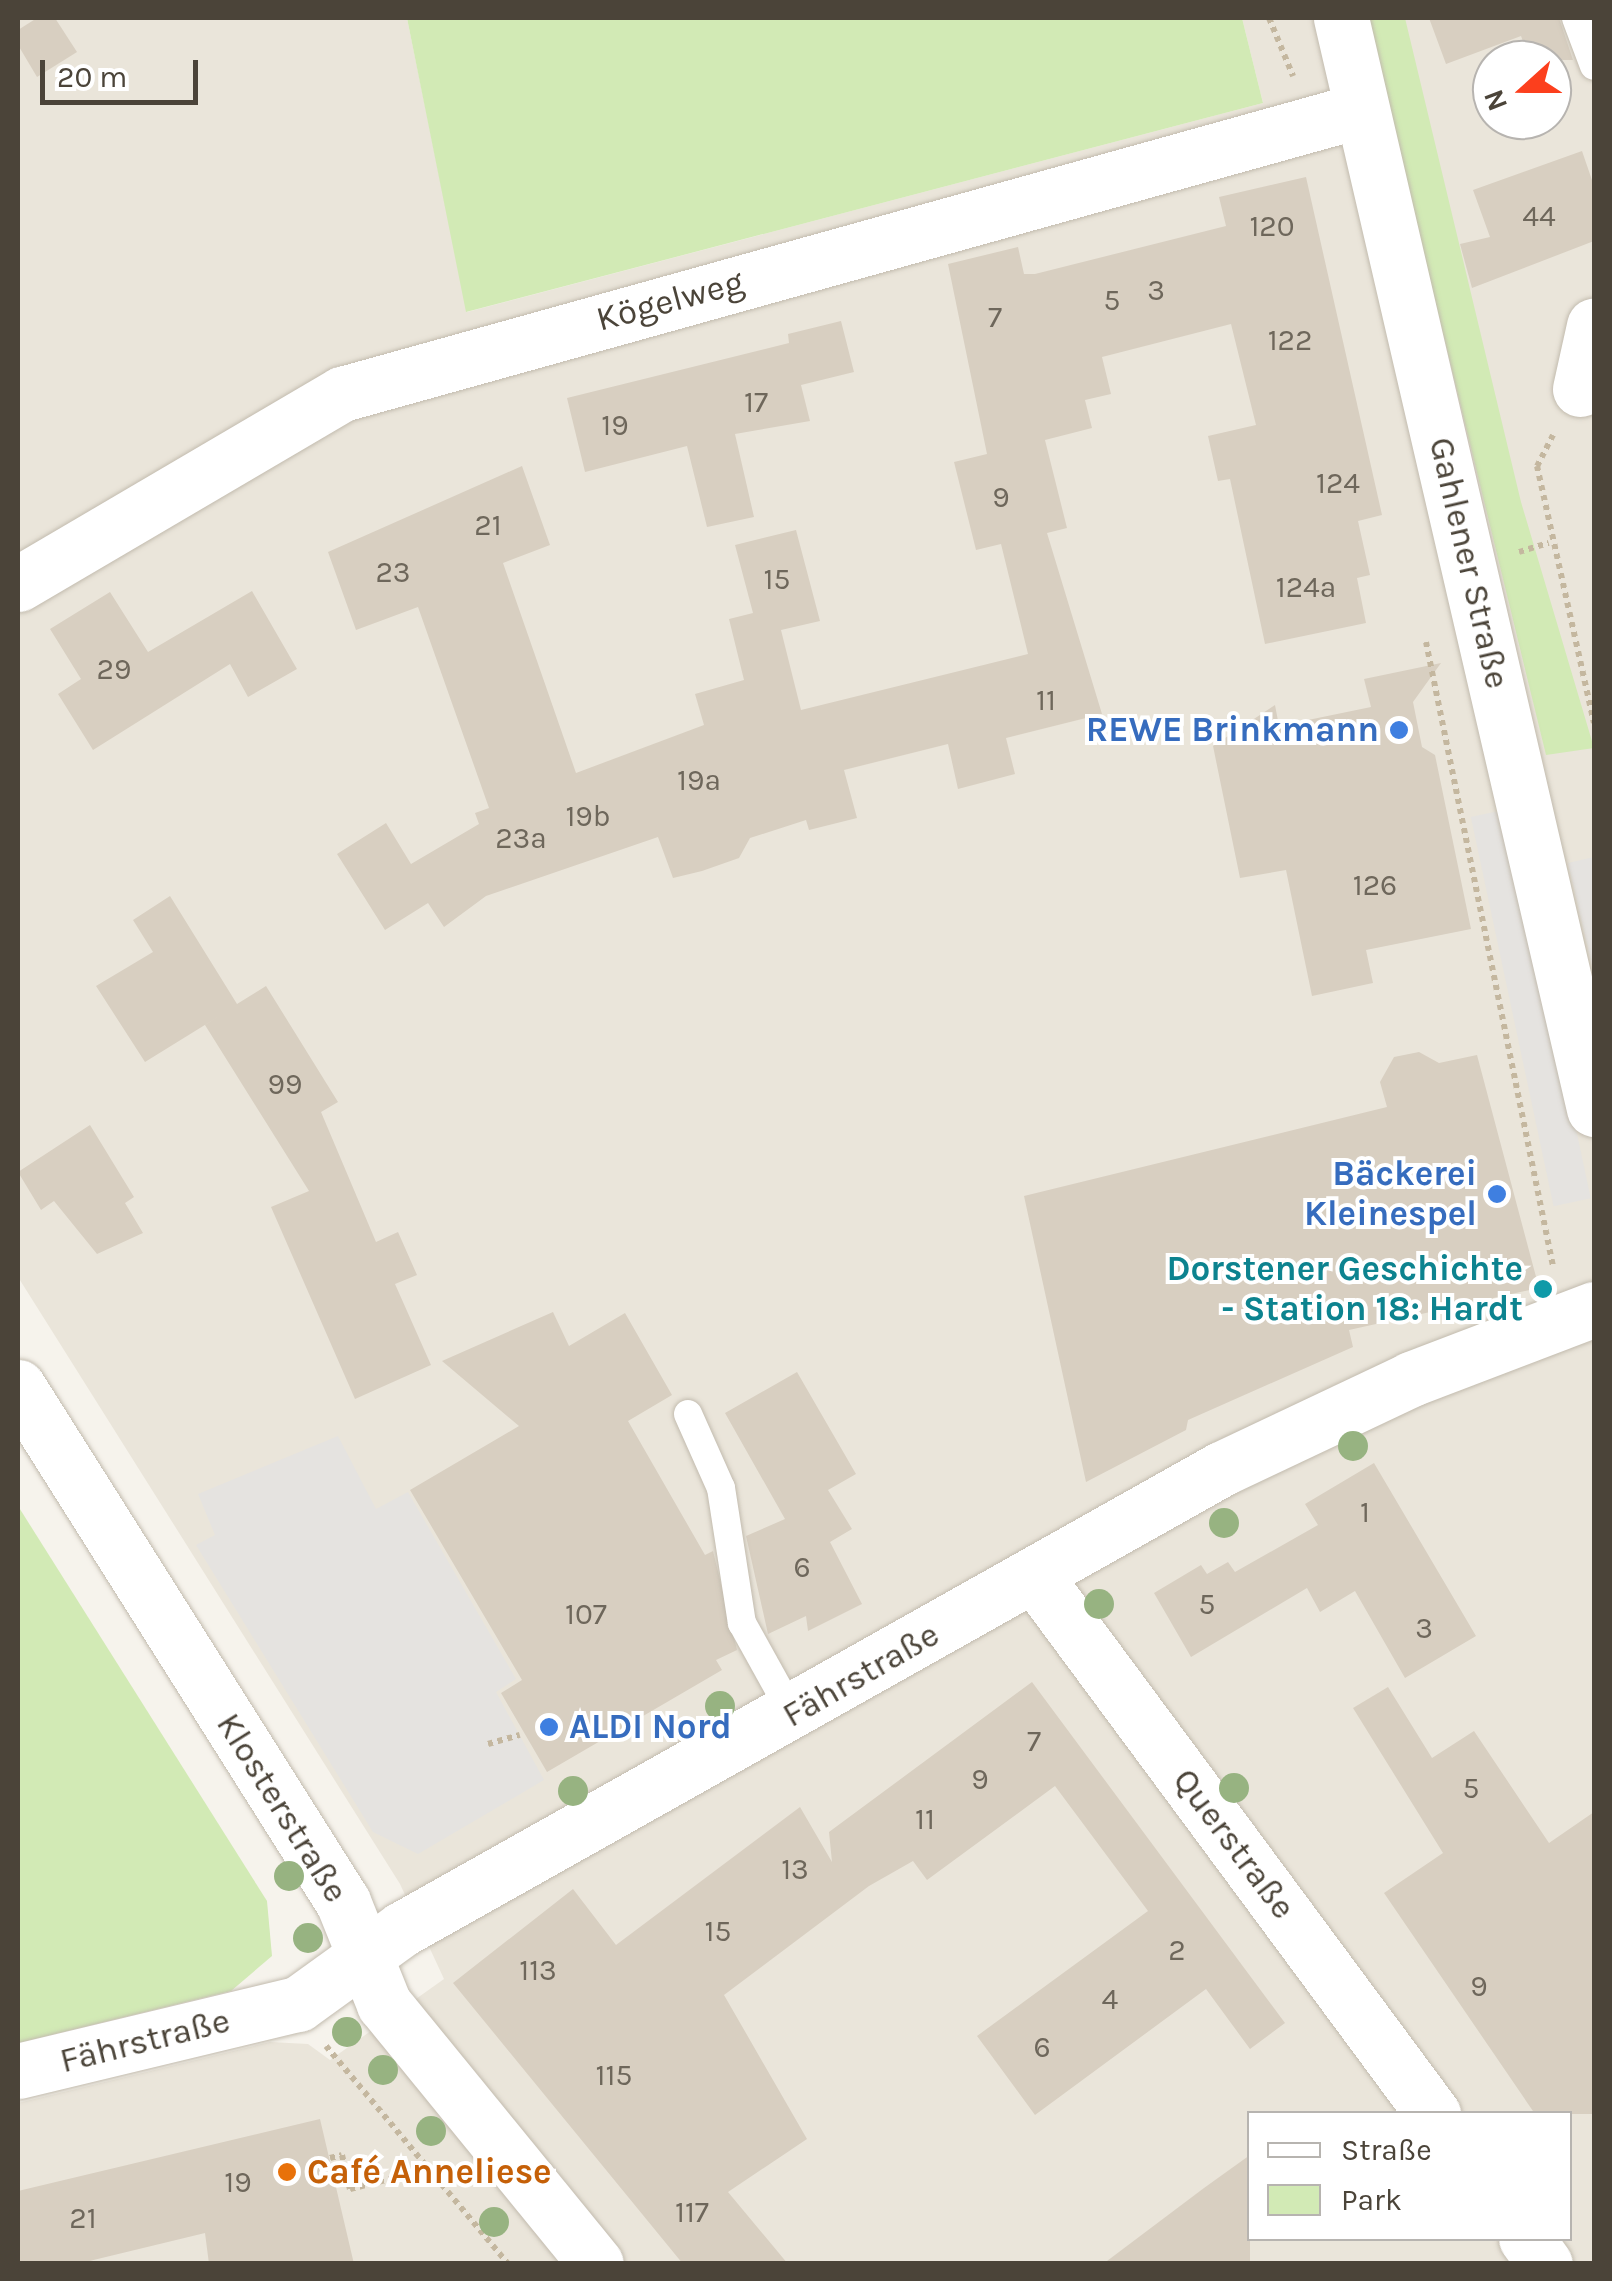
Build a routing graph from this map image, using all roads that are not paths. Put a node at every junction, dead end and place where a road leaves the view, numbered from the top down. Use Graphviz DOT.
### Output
graph roads {
  1 [pos="1341,18"];
  2 [pos="1576,18"];
  3 [pos="1594,66"];
  4 [pos="1361,110"];
  5 [pos="1594,326"];
  6 [pos="1580,389"];
  7 [pos="18,584"];
  8 [pos="1594,1108"];
  9 [pos="1594,1309"];
  10 [pos="18,1387"];
  11 [pos="688,1414"];
  12 [pos="1034,1576"];
  13 [pos="793,1714"];
  14 [pos="362,1959"];
  15 [pos="18,2072"];
  16 [pos="1431,2111"];
  17 [pos="1528,2241"];
  18 [pos="596,2264"];
  19 [pos="1545,2264"];
  1 -- 4 [label="street, Gahlener Straße"];
  2 -- 3 [label="lane"];
  4 -- 7 [label="street, Kögelweg"];
  4 -- 8 [label="street, Gahlener Straße"];
  5 -- 6 [label="street"];
  9 -- 12 [label="street, Fährstraße"];
  10 -- 14 [label="street, Klosterstraße"];
  11 -- 13 [label="lane"];
  12 -- 13 [label="street, Fährstraße"];
  12 -- 16 [label="street, Querstraße"];
  13 -- 14 [label="street, Fährstraße"];
  14 -- 15 [label="street, Fährstraße"];
  14 -- 18 [label="street, Klosterstraße"];
  17 -- 19 [label="street"];
}
